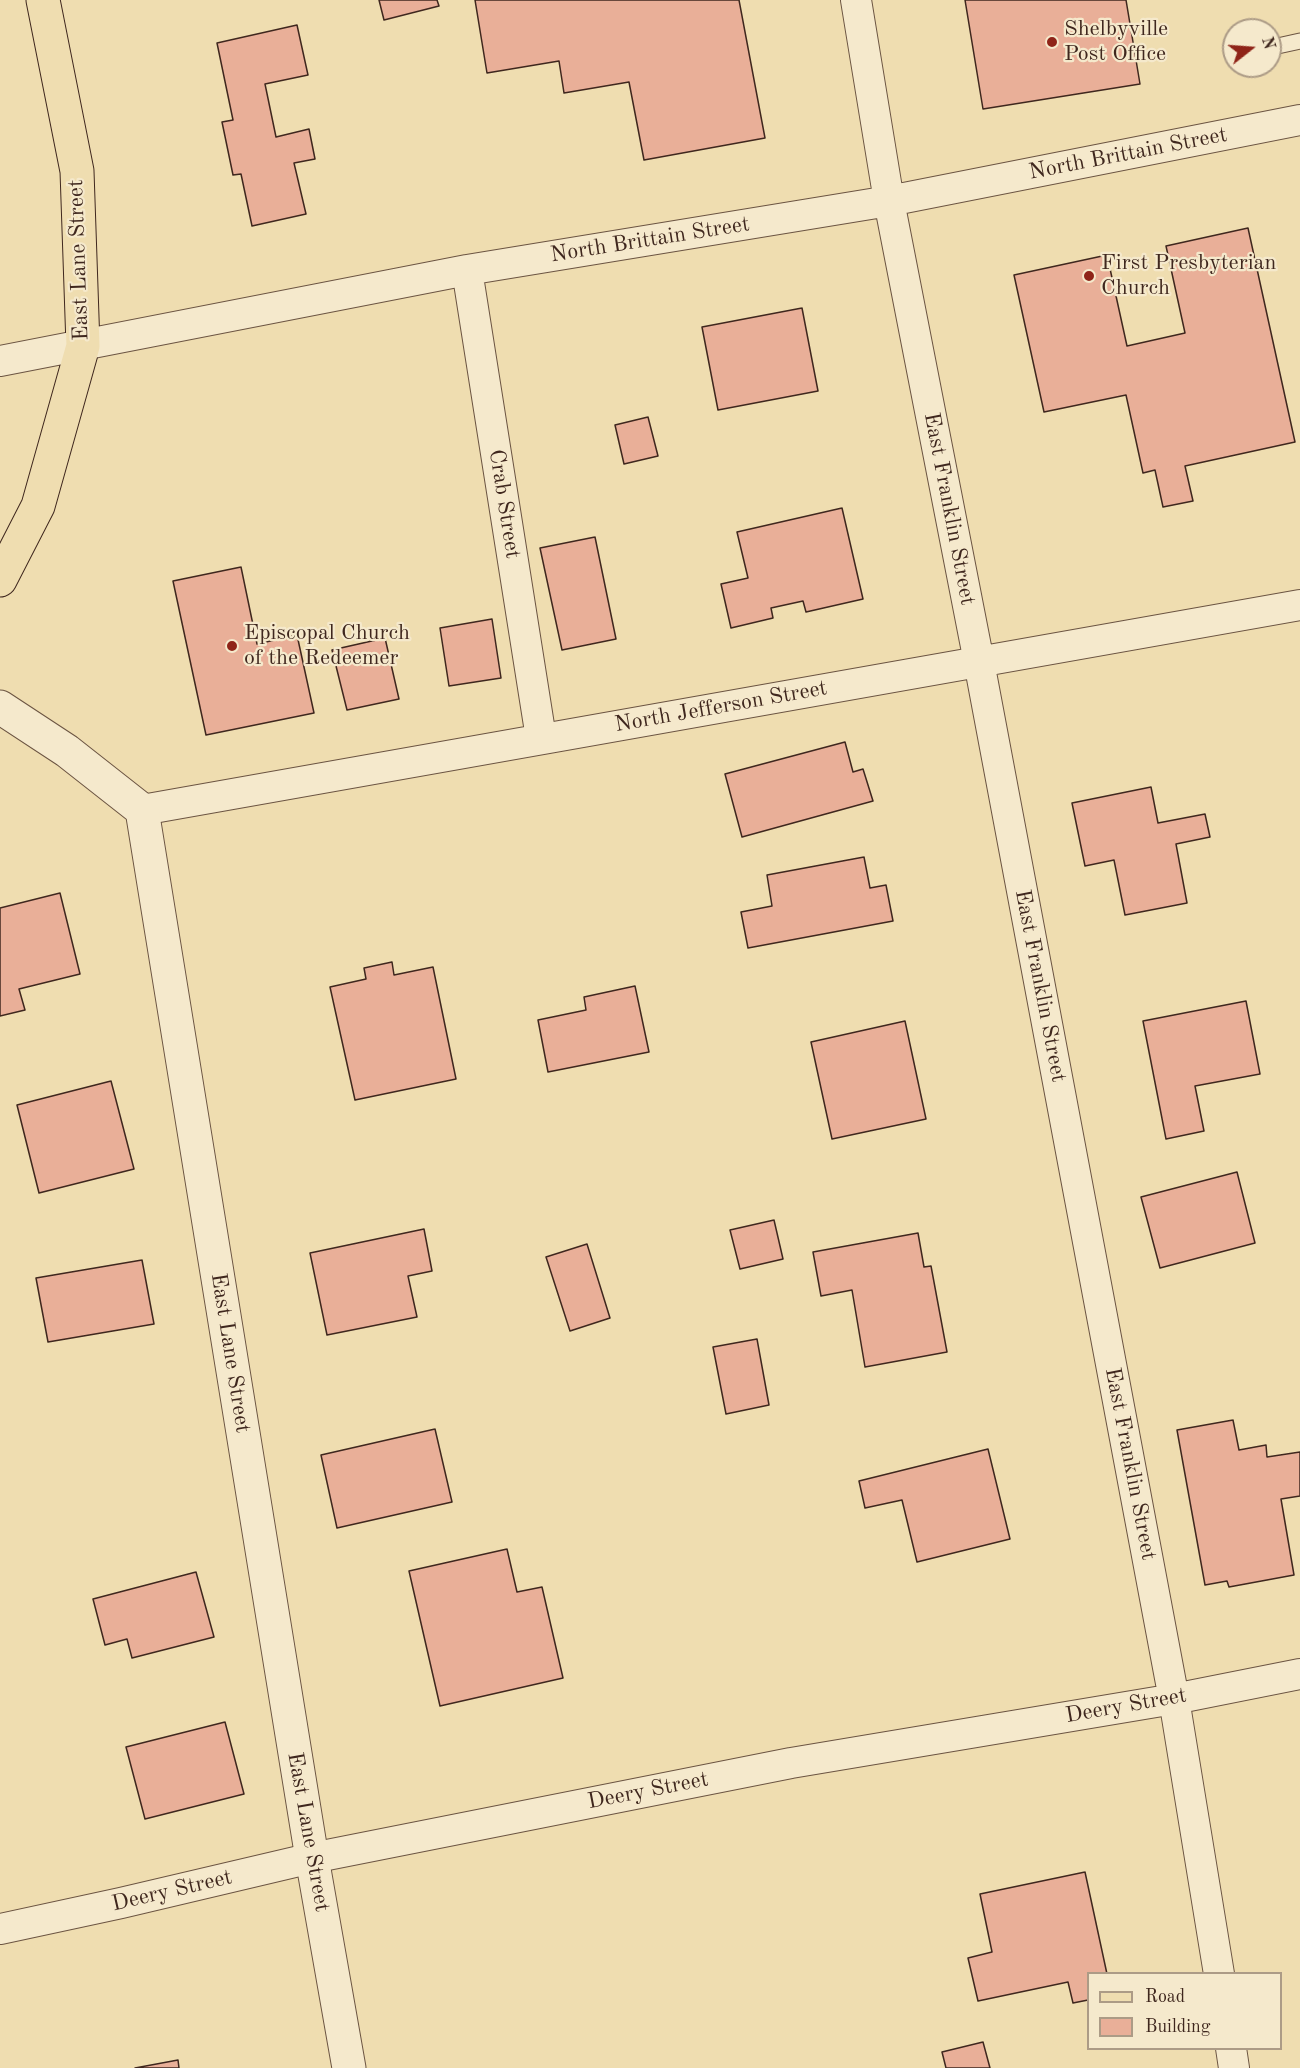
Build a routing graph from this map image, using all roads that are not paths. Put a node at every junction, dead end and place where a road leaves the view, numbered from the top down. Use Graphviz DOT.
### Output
graph roads {
  1 [pos="44,0"];
  2 [pos="856,0"];
  3 [pos="1300,41"];
  4 [pos="1282,44"];
  5 [pos="1300,120"];
  6 [pos="889,201"];
  7 [pos="466,270"];
  8 [pos="83,346"];
  9 [pos="0,361"];
  10 [pos="0,580"];
  11 [pos="1300,605"];
  12 [pos="979,662"];
  13 [pos="0,707"];
  14 [pos="541,738"];
  15 [pos="142,810"];
  16 [pos="1300,1674"];
  17 [pos="1174,1699"];
  18 [pos="312,1858"];
  19 [pos="0,1929"];
  20 [pos="1219,1972"];
  21 [pos="1231,2050"];
  22 [pos="349,2068"];
  23 [pos="1234,2068"];
  1 -- 8 [label="main road, East Lane Street"];
  2 -- 6 [label="street, East Franklin Street"];
  3 -- 4 [label="lane"];
  5 -- 6 [label="street, North Brittain Street"];
  6 -- 7 [label="street, North Brittain Street"];
  6 -- 12 [label="street, East Franklin Street"];
  7 -- 8 [label="street, North Brittain Street"];
  7 -- 14 [label="street, Crab Street"];
  8 -- 9 [label="street, North Brittain Street"];
  8 -- 10 [label="main road, East Lane Street"];
  11 -- 12 [label="street, North Jefferson Street"];
  12 -- 14 [label="street, North Jefferson Street"];
  12 -- 17 [label="street, East Franklin Street"];
  13 -- 15 [label="street"];
  14 -- 15 [label="street, North Jefferson Street"];
  15 -- 18 [label="street, East Lane Street"];
  16 -- 17 [label="street, Deery Street"];
  17 -- 18 [label="street, Deery Street"];
  17 -- 20 [label="street, East Franklin Street"];
  18 -- 19 [label="street, Deery Street"];
  18 -- 22 [label="street, East Lane Street"];
  21 -- 23 [label="street"];
}
